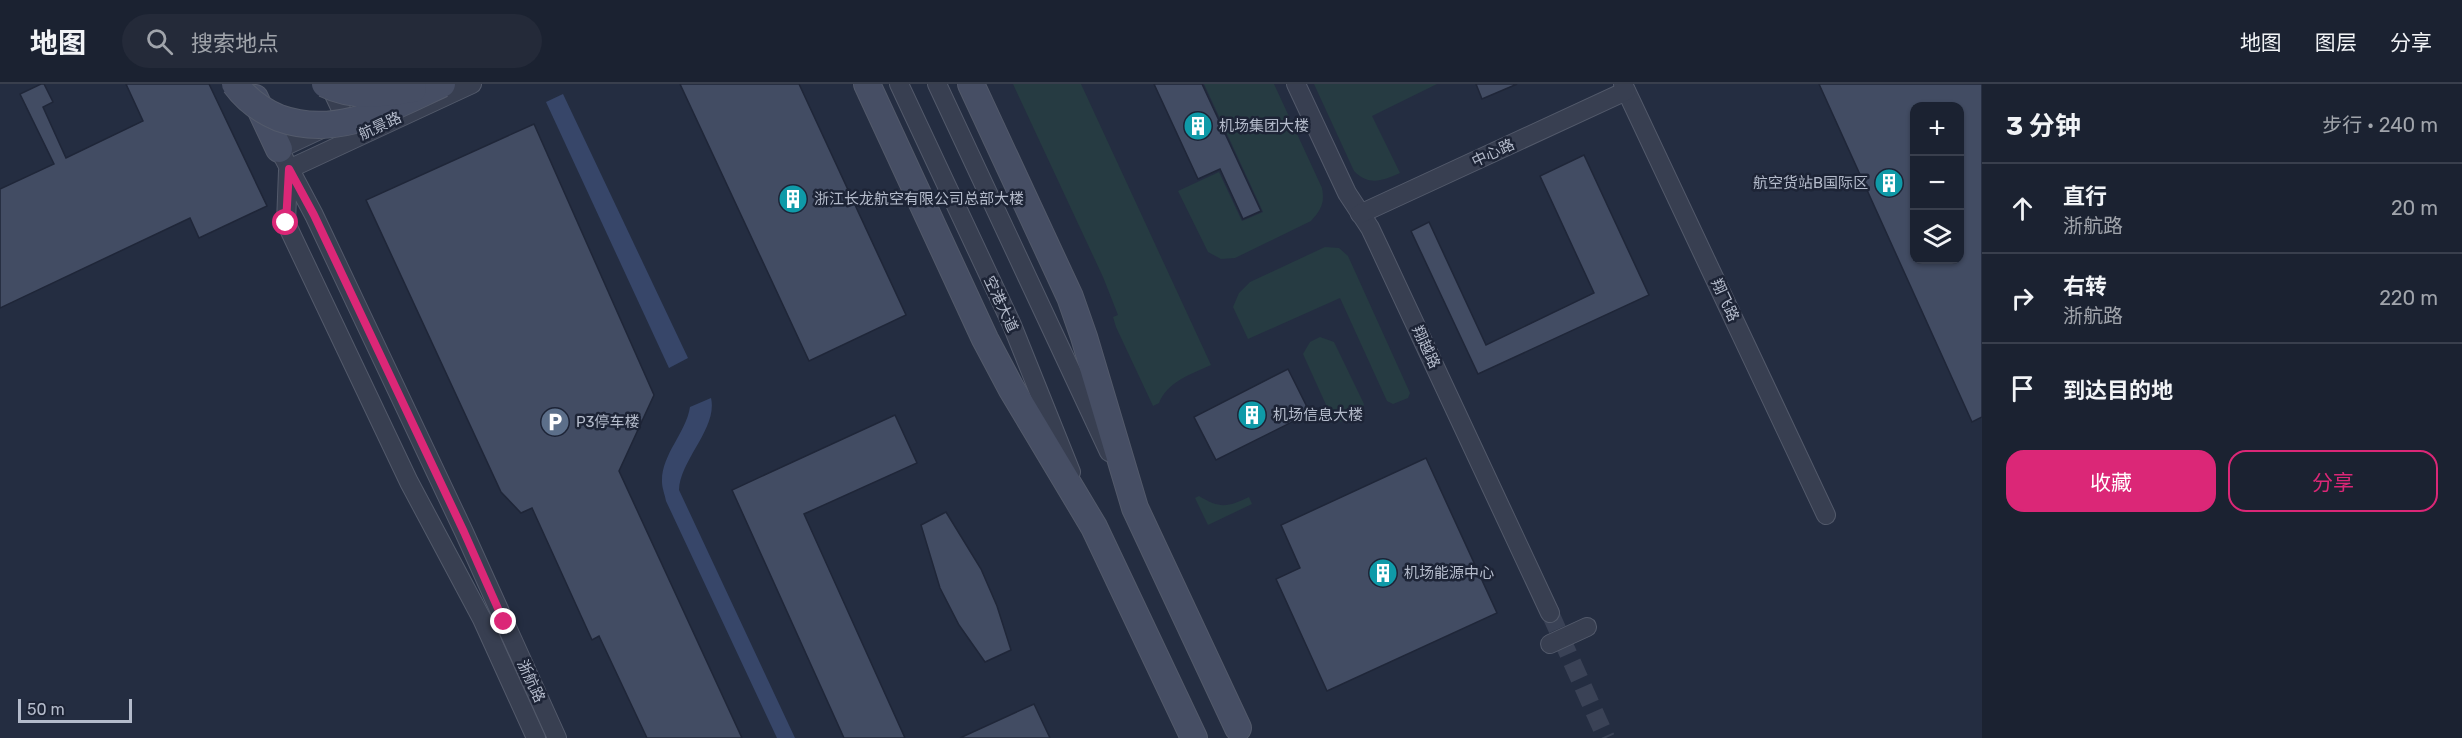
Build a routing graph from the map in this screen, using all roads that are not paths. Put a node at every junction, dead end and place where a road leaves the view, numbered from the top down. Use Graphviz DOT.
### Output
graph roads {
  1 [pos="235,84"];
  2 [pos="249,84"];
  3 [pos="263,84"];
  4 [pos="327,84"];
  5 [pos="349,84"];
  6 [pos="420,84"];
  7 [pos="432,84"];
  8 [pos="442,84"];
  9 [pos="472,84"];
  10 [pos="867,84"];
  11 [pos="899,84"];
  12 [pos="937,84"];
  13 [pos="971,84"];
  14 [pos="1296,84"];
  15 [pos="1624,88"];
  16 [pos="370,107"];
  17 [pos="345,118"];
  18 [pos="380,127"];
  19 [pos="359,136"];
  20 [pos="284,159"];
  21 [pos="1360,214"];
  22 [pos="1134,508"];
  23 [pos="1826,515"];
  24 [pos="1094,527"];
  25 [pos="1551,613"];
  26 [pos="1587,627"];
  27 [pos="1550,644"];
  28 [pos="1238,729"];
  29 [pos="536,738"];
  30 [pos="557,738"];
  31 [pos="1194,738"];
  1 -- 8 [label="main road, bridge"];
  2 -- 20 [label="main road"];
  3 -- 20 [label="main road"];
  4 -- 7 [label="main road, bridge"];
  4 -- 17 [label="street"];
  5 -- 16 [label="street"];
  6 -- 16 [label="street, 航景路"];
  9 -- 18 [label="street, 航景路"];
  10 -- 24 [label="main road, 空港大道"];
  11 -- 24 [label="street, 空港大道"];
  12 -- 22 [label="street"];
  13 -- 22 [label="main road"];
  14 -- 21 [label="street, 翔越路"];
  15 -- 21 [label="street, 中心路"];
  15 -- 23 [label="street, 翔飞路"];
  16 -- 17 [label="street, 航景路"];
  16 -- 18 [label="street"];
  17 -- 19 [label="street"];
  17 -- 20 [label="street, 航景路"];
  18 -- 19 [label="street, 航景路"];
  19 -- 20 [label="street, 航景路"];
  20 -- 29 [label="street, 浙航路"];
  20 -- 30 [label="street, 浙航路"];
  21 -- 25 [label="street, 翔越路"];
  22 -- 28 [label="main road"];
  24 -- 31 [label="main road, 空港大道"];
  26 -- 27 [label="street"];
}
